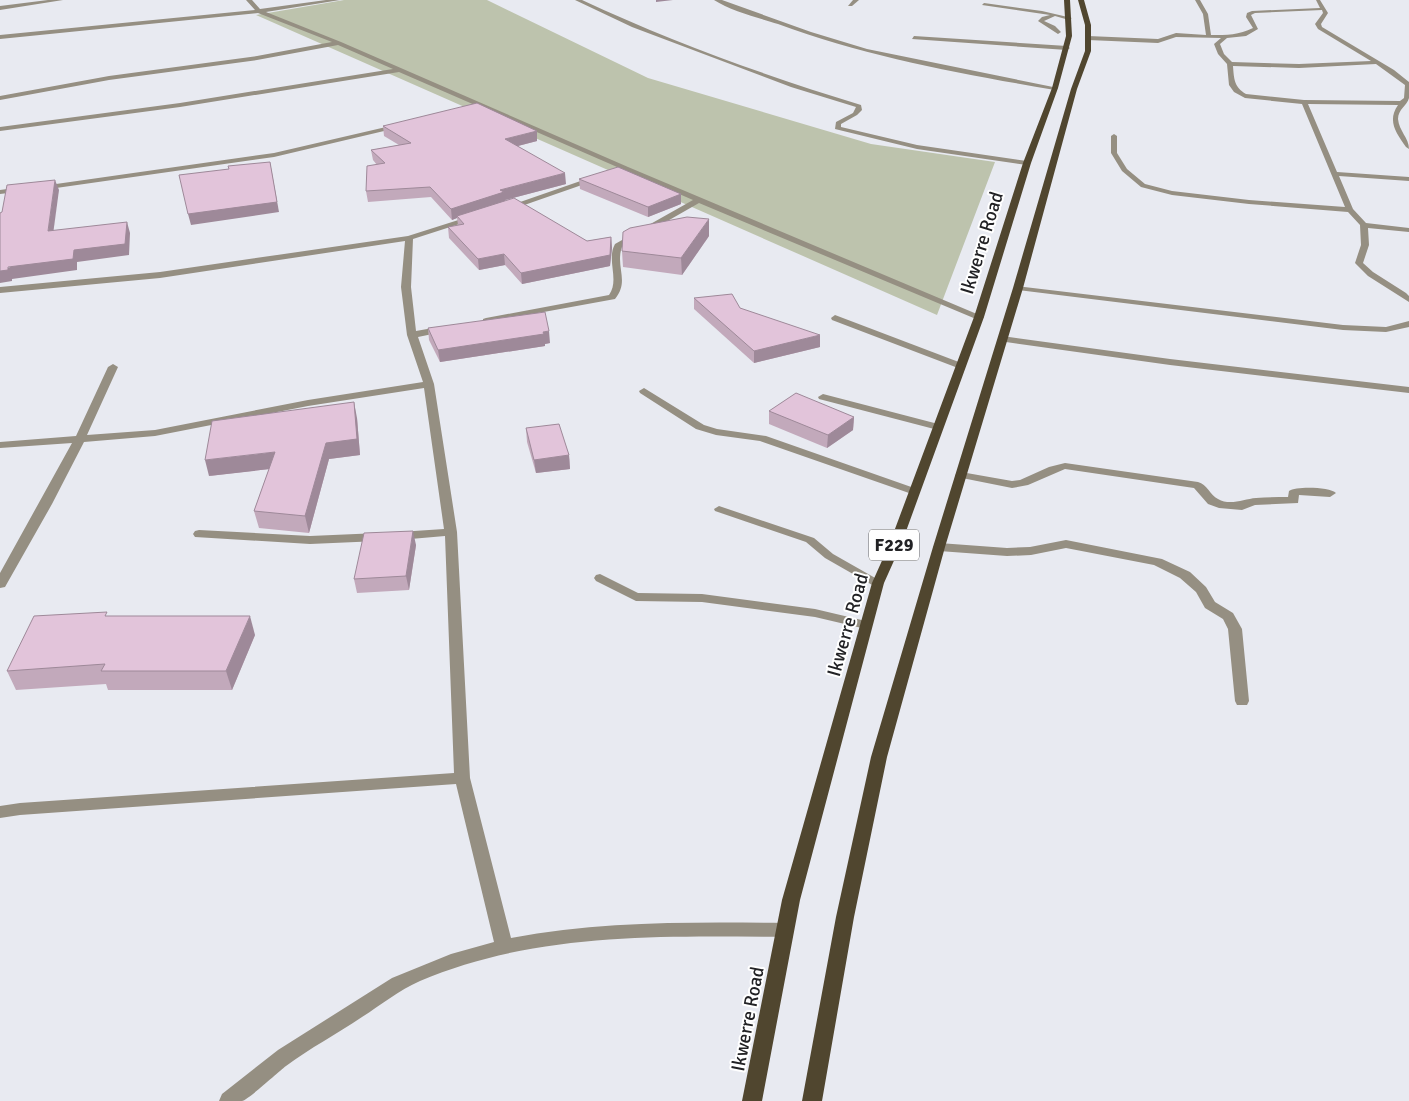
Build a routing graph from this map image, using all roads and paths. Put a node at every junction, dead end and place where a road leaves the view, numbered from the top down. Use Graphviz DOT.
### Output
graph roads {
  1 [pos="60,0"];
  2 [pos="249,0"];
  3 [pos="336,0"];
  4 [pos="578,0"];
  5 [pos="717,0"];
  6 [pos="856,0"];
  7 [pos="1066,0"];
  8 [pos="1081,0"];
  9 [pos="1197,0"];
  10 [pos="1318,0"];
  11 [pos="984,4"];
  12 [pos="850,5"];
  13 [pos="0,8"];
  14 [pos="1322,9"];
  15 [pos="259,11"];
  16 [pos="1054,16"];
  17 [pos="1069,18"];
  18 [pos="1058,32"];
  19 [pos="1209,36"];
  20 [pos="0,37"];
  21 [pos="1226,37"];
  22 [pos="914,38"];
  23 [pos="1088,38"];
  24 [pos="339,43"];
  25 [pos="1067,48"];
  26 [pos="1376,62"];
  27 [pos="1230,64"];
  28 [pos="400,70"];
  29 [pos="1055,88"];
  30 [pos="0,98"];
  31 [pos="1304,102"];
  32 [pos="1402,103"];
  33 [pos="484,107"];
  34 [pos="474,109"];
  35 [pos="407,124"];
  36 [pos="0,129"];
  37 [pos="1114,136"];
  38 [pos="1409,147"];
  39 [pos="1027,163"];
  40 [pos="625,169"];
  41 [pos="1334,174"];
  42 [pos="1409,179"];
  43 [pos="38,188"];
  44 [pos="28,189"];
  45 [pos="0,192"];
  46 [pos="699,200"];
  47 [pos="501,210"];
  48 [pos="1350,210"];
  49 [pos="482,216"];
  50 [pos="1364,226"];
  51 [pos="1409,230"];
  52 [pos="409,238"];
  53 [pos="1018,288"];
  54 [pos="0,290"];
  55 [pos="1409,300"];
  56 [pos="979,317"];
  57 [pos="835,318"];
  58 [pos="479,322"];
  59 [pos="1409,324"];
  60 [pos="450,328"];
  61 [pos="412,335"];
  62 [pos="1002,339"];
  63 [pos="960,366"];
  64 [pos="113,367"];
  65 [pos="429,384"];
  66 [pos="644,390"];
  67 [pos="1409,390"];
  68 [pos="823,397"];
  69 [pos="938,427"];
  70 [pos="81,440"];
  71 [pos="0,445"];
  72 [pos="961,475"];
  73 [pos="913,491"];
  74 [pos="1330,493"];
  75 [pos="719,509"];
  76 [pos="451,532"];
  77 [pos="199,534"];
  78 [pos="939,547"];
  79 [pos="600,578"];
  80 [pos="878,583"];
  81 [pos="0,584"];
  82 [pos="866,625"];
  83 [pos="1242,701"];
  84 [pos="462,778"];
  85 [pos="0,812"];
  86 [pos="785,930"];
  87 [pos="504,946"];
  88 [pos="229,1101"];
  89 [pos="752,1101"];
  90 [pos="812,1101"];
  1 -- 13 [label="street"];
  2 -- 15 [label="street"];
  3 -- 15 [label="street"];
  4 -- 39 [label="street"];
  5 -- 29 [label="street"];
  6 -- 12 [label="street"];
  7 -- 17 [label="main road, Ikwerre Road / F229"];
  8 -- 23 [label="main road, F229"];
  9 -- 19 [label="lane"];
  10 -- 14 [label="lane"];
  11 -- 16 [label="lane"];
  14 -- 21 [label="lane"];
  14 -- 26 [label="lane"];
  15 -- 20 [label="street"];
  15 -- 24 [label="street"];
  16 -- 17 [label="lane"];
  16 -- 18 [label="lane"];
  17 -- 25 [label="main road, Ikwerre Road / F229"];
  19 -- 21 [label="lane"];
  19 -- 23 [label="lane"];
  21 -- 27 [label="lane"];
  22 -- 25 [label="lane"];
  23 -- 53 [label="main road, F229"];
  24 -- 28 [label="street"];
  24 -- 30 [label="street"];
  25 -- 29 [label="main road, Ikwerre Road / F229"];
  26 -- 27 [label="lane"];
  26 -- 32 [label="lane"];
  27 -- 31 [label="lane"];
  28 -- 33 [label="street"];
  28 -- 36 [label="street"];
  29 -- 39 [label="main road, Ikwerre Road / F229"];
  31 -- 32 [label="lane"];
  31 -- 41 [label="lane"];
  32 -- 38 [label="lane"];
  33 -- 34 [label="street"];
  33 -- 40 [label="street"];
  35 -- 43 [label="street"];
  37 -- 48 [label="lane"];
  39 -- 56 [label="main road, Ikwerre Road / F229"];
  40 -- 46 [label="street"];
  40 -- 47 [label="street"];
  41 -- 42 [label="lane"];
  41 -- 48 [label="lane"];
  44 -- 45 [label="street"];
  46 -- 56 [label="street"];
  46 -- 58 [label="street"];
  48 -- 50 [label="lane"];
  49 -- 52 [label="street"];
  50 -- 51 [label="lane"];
  50 -- 55 [label="lane"];
  52 -- 54 [label="street"];
  52 -- 61 [label="street"];
  53 -- 59 [label="lane"];
  53 -- 62 [label="main road, F229"];
  56 -- 63 [label="main road, Ikwerre Road / F229"];
  57 -- 63 [label="lane"];
  60 -- 61 [label="street"];
  61 -- 65 [label="street"];
  62 -- 67 [label="street"];
  62 -- 72 [label="main road, F229"];
  63 -- 69 [label="main road, Ikwerre Road / F229"];
  64 -- 70 [label="street"];
  65 -- 70 [label="street"];
  65 -- 76 [label="street"];
  66 -- 73 [label="street"];
  68 -- 69 [label="street"];
  69 -- 73 [label="main road, Ikwerre Road / F229"];
  70 -- 71 [label="street"];
  70 -- 81 [label="street"];
  72 -- 74 [label="street"];
  72 -- 78 [label="main road, F229"];
  73 -- 80 [label="main road, Ikwerre Road / F229"];
  75 -- 80 [label="lane"];
  76 -- 77 [label="street"];
  76 -- 84 [label="street"];
  78 -- 83 [label="street"];
  78 -- 90 [label="main road, F229"];
  79 -- 82 [label="lane"];
  80 -- 82 [label="main road, Ikwerre Road / F229"];
  82 -- 86 [label="main road, Ikwerre Road / F229"];
  84 -- 85 [label="street"];
  84 -- 87 [label="street"];
  86 -- 87 [label="street"];
  86 -- 89 [label="main road, Ikwerre Road / F229"];
  87 -- 88 [label="street"];
}
